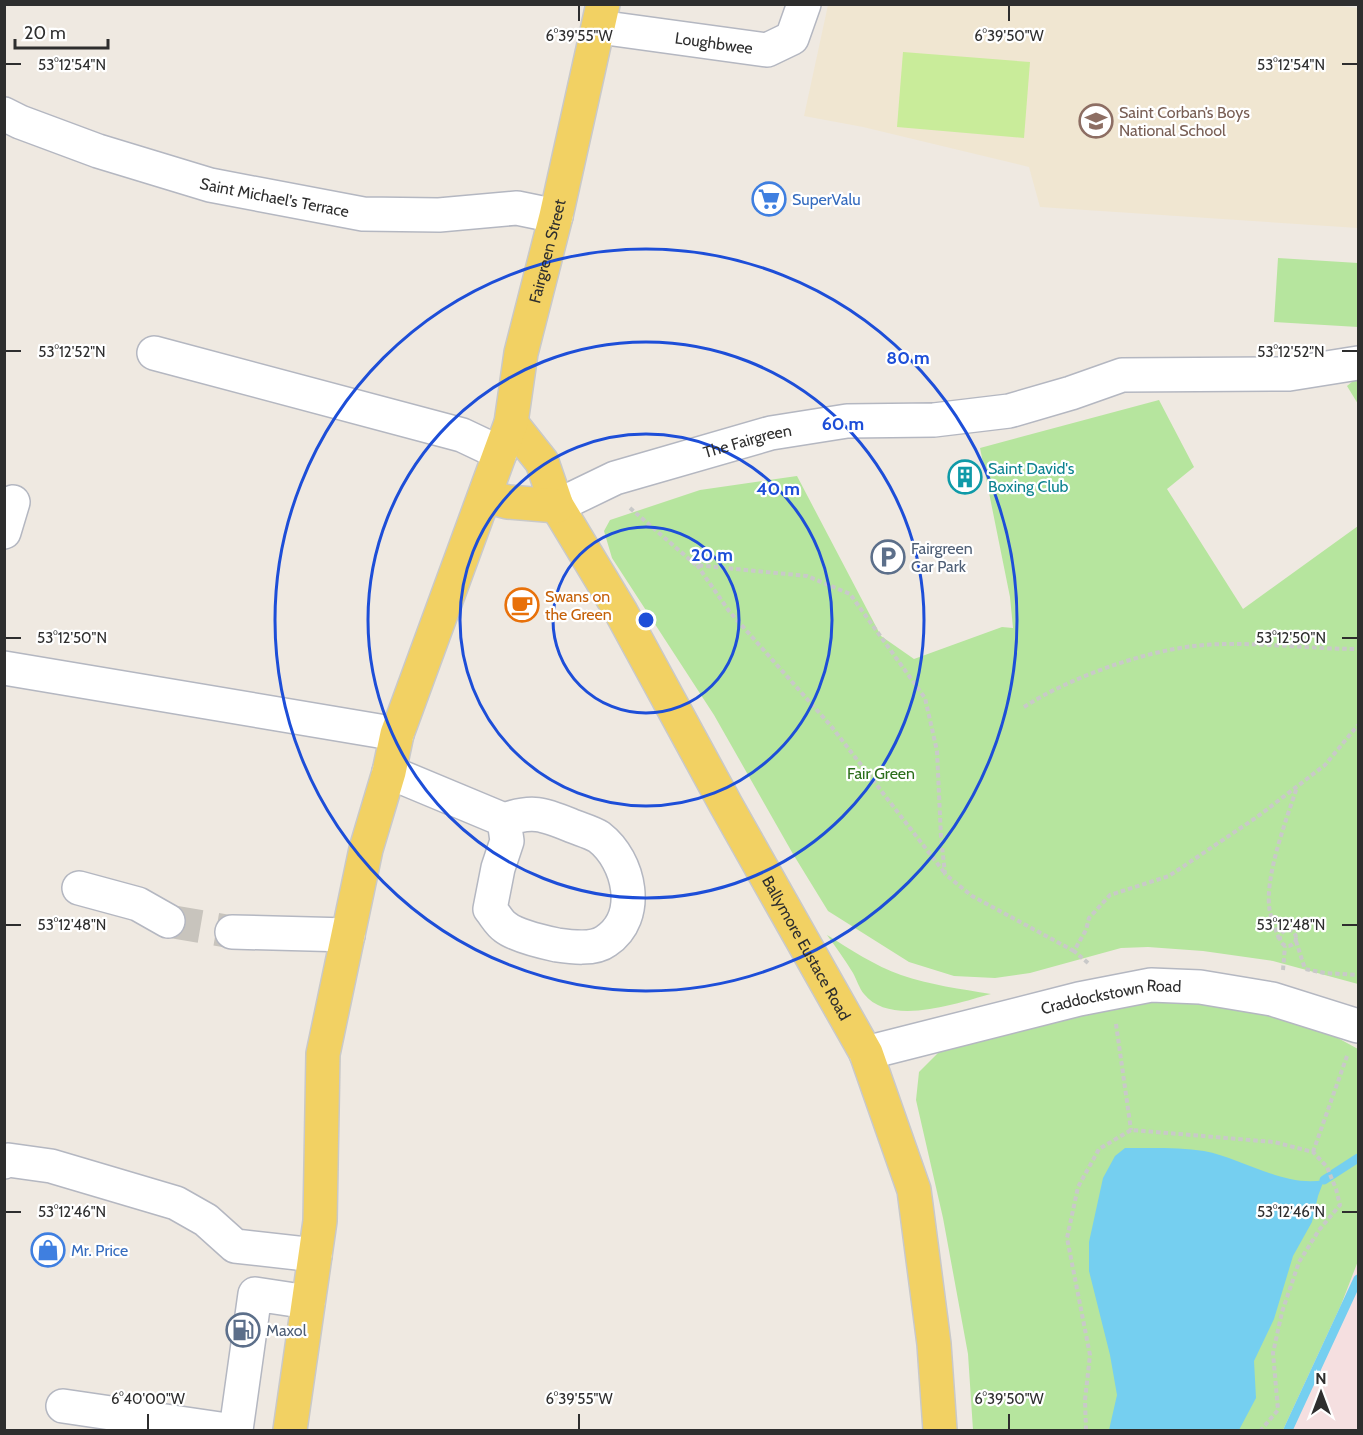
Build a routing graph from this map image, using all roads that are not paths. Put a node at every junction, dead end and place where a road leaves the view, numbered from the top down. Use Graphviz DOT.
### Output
graph roads {
  1 [pos="804,4"];
  2 [pos="601,16"];
  3 [pos="4,114"];
  4 [pos="556,216"];
  5 [pos="154,352"];
  6 [pos="1359,363"];
  7 [pos="511,423"];
  8 [pos="500,453"];
  9 [pos="485,496"];
  10 [pos="557,506"];
  11 [pos="4,668"];
  12 [pos="398,734"];
  13 [pos="389,772"];
  14 [pos="504,820"];
  15 [pos="79,888"];
  16 [pos="168,921"];
  17 [pos="232,933"];
  18 [pos="348,934"];
  19 [pos="1358,1026"];
  20 [pos="866,1053"];
  21 [pos="4,1162"];
  22 [pos="315,1255"];
  23 [pos="309,1302"];
  24 [pos="63,1406"];
  25 [pos="227,1431"];
  26 [pos="236,1431"];
  27 [pos="290,1431"];
  28 [pos="940,1431"];
  1 -- 2 [label="street, Loughbwee"];
  2 -- 4 [label="main road, Fairgreen Street"];
  3 -- 4 [label="street, Saint Michael's Terrace"];
  4 -- 7 [label="main road, Fairgreen Street"];
  5 -- 8 [label="street"];
  6 -- 10 [label="street, The Fairgreen"];
  7 -- 8 [label="main road, Fairgreen Street"];
  7 -- 10 [label="main road, Ballymore Eustace Road"];
  8 -- 9 [label="main road, Fairgreen Street"];
  9 -- 10 [label="main road"];
  9 -- 12 [label="main road, Fairgreen Street"];
  10 -- 20 [label="main road, Ballymore Eustace Road"];
  11 -- 12 [label="street"];
  12 -- 13 [label="main road, Fairgreen Street"];
  13 -- 14 [label="street"];
  13 -- 18 [label="main road, Fairgreen Street"];
  14 -- 14 [label="street"];
  15 -- 16 [label="street"];
  17 -- 18 [label="street"];
  18 -- 22 [label="main road, Fairgreen Street"];
  19 -- 20 [label="street, Craddockstown Road"];
  20 -- 28 [label="main road, Ballymore Eustace Road"];
  21 -- 22 [label="street"];
  22 -- 23 [label="main road, Fairgreen Street"];
  23 -- 26 [label="street"];
  23 -- 27 [label="main road, Fairgreen Street"];
  24 -- 25 [label="street"];
}
